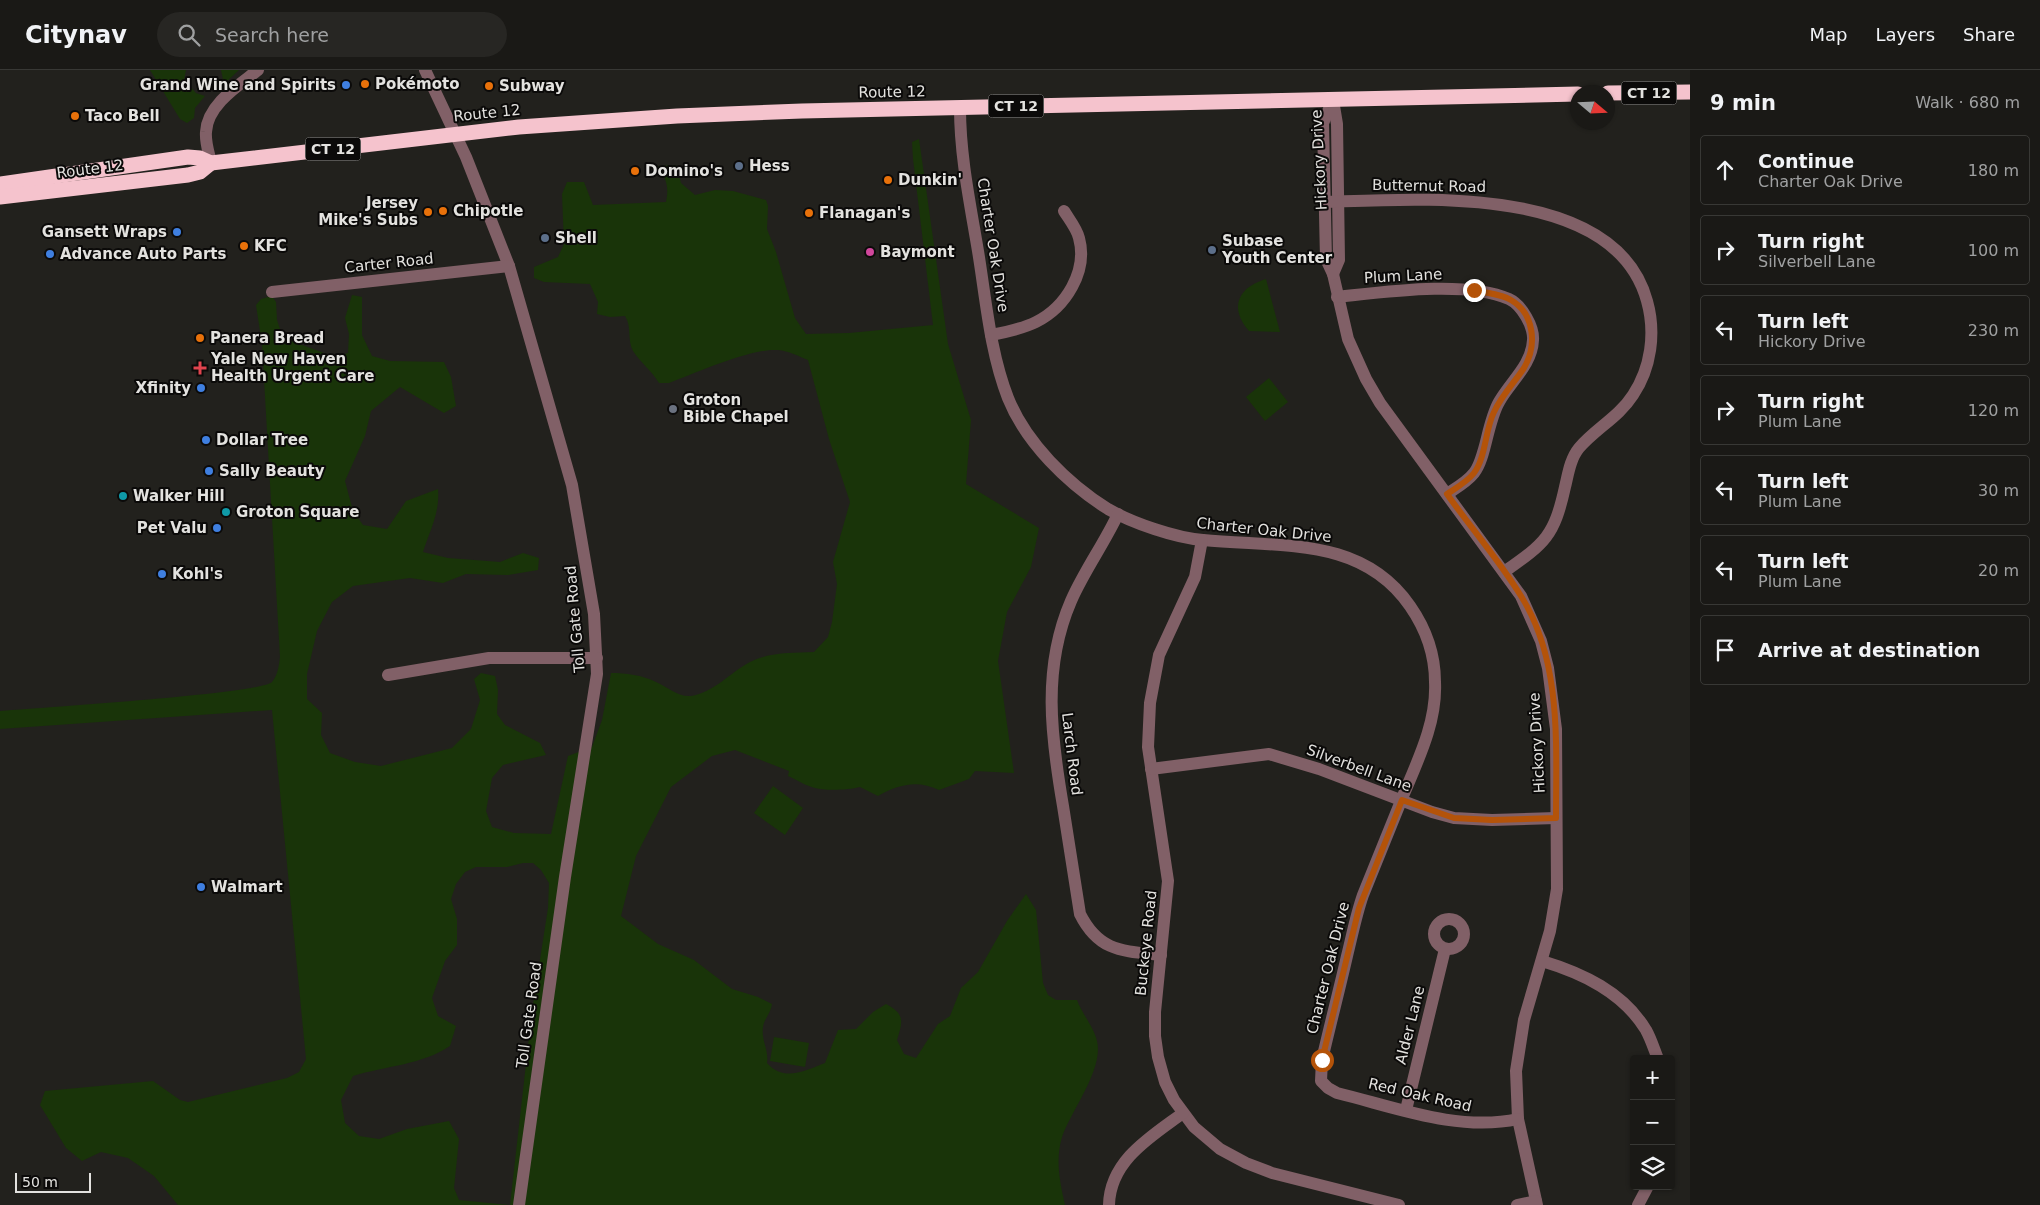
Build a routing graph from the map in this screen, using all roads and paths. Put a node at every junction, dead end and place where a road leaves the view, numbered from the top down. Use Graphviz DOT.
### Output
graph roads {
  1 [pos="258,70"];
  2 [pos="425,70"];
  3 [pos="1690,92"];
  4 [pos="1570,94"];
  5 [pos="1615,94"];
  6 [pos="1333,100"];
  7 [pos="960,108"];
  8 [pos="455,134"];
  9 [pos="211,163"];
  10 [pos="0,184"];
  11 [pos="0,197"];
  12 [pos="1324,202"];
  13 [pos="1338,202"];
  14 [pos="1064,211"];
  15 [pos="509,266"];
  16 [pos="1333,274"];
  17 [pos="272,292"];
  18 [pos="1337,297"];
  19 [pos="991,335"];
  20 [pos="1447,494"];
  21 [pos="1118,514"];
  22 [pos="1202,540"];
  23 [pos="1504,572"];
  24 [pos="597,658"];
  25 [pos="388,675"];
  26 [pos="1151,770"];
  27 [pos="1402,800"];
  28 [pos="1556,818"];
  29 [pos="1445,949"];
  30 [pos="1161,955"];
  31 [pos="1542,960"];
  32 [pos="1656,1055"];
  33 [pos="1321,1080"];
  34 [pos="1406,1110"];
  35 [pos="1184,1112"];
  36 [pos="1518,1119"];
  37 [pos="1646,1190"];
  38 [pos="1537,1203"];
  39 [pos="519,1205"];
  40 [pos="1109,1205"];
  41 [pos="1399,1205"];
  42 [pos="1517,1205"];
  43 [pos="1638,1205"];
  1 -- 9 [label="street"];
  2 -- 8 [label="street, Toll Gate Road"];
  3 -- 5 [label="highway, CT 12"];
  4 -- 6 [label="highway, Route 12 / CT 12"];
  6 -- 7 [label="highway, Route 12 / CT 12"];
  6 -- 12 [label="street, Hickory Drive"];
  6 -- 13 [label="street, Hickory Drive"];
  7 -- 8 [label="highway, Route 12 / CT 12"];
  7 -- 19 [label="street, Charter Oak Drive"];
  8 -- 9 [label="highway, Route 12 / CT 12"];
  8 -- 15 [label="street, Toll Gate Road"];
  9 -- 10 [label="highway, Route 12 / CT 12"];
  9 -- 11 [label="highway, Route 12 / CT 12"];
  12 -- 13 [label="street, Butternut Road"];
  12 -- 16 [label="street, Hickory Drive"];
  13 -- 16 [label="street, Hickory Drive"];
  13 -- 23 [label="street, Butternut Road"];
  14 -- 19 [label="street"];
  15 -- 17 [label="street, Carter Road"];
  15 -- 24 [label="street, Toll Gate Road"];
  16 -- 18 [label="street, Hickory Drive"];
  18 -- 20 [label="street, Hickory Drive"];
  18 -- 20 [label="street, Plum Lane"];
  19 -- 21 [label="street, Charter Oak Drive"];
  20 -- 23 [label="street, Hickory Drive"];
  21 -- 22 [label="street, Charter Oak Drive"];
  21 -- 30 [label="street, Larch Road"];
  22 -- 26 [label="street, Buckeye Road"];
  22 -- 27 [label="street, Charter Oak Drive"];
  23 -- 28 [label="street, Hickory Drive"];
  24 -- 25 [label="street"];
  24 -- 39 [label="street, Toll Gate Road"];
  26 -- 27 [label="street, Silverbell Lane"];
  26 -- 30 [label="street, Buckeye Road"];
  27 -- 28 [label="street, Silverbell Lane"];
  27 -- 33 [label="street, Charter Oak Drive"];
  28 -- 31 [label="street, Hickory Drive"];
  29 -- 34 [label="street, Alder Lane"];
  30 -- 35 [label="street, Buckeye Road"];
  31 -- 32 [label="street"];
  31 -- 36 [label="street, Hickory Drive"];
  33 -- 34 [label="street, Red Oak Road"];
  34 -- 36 [label="street, Red Oak Road"];
  35 -- 40 [label="street"];
  35 -- 41 [label="street, Buckeye Road"];
  36 -- 38 [label="street, Hickory Drive"];
  37 -- 43 [label="street"];
  38 -- 42 [label="street"];
}
